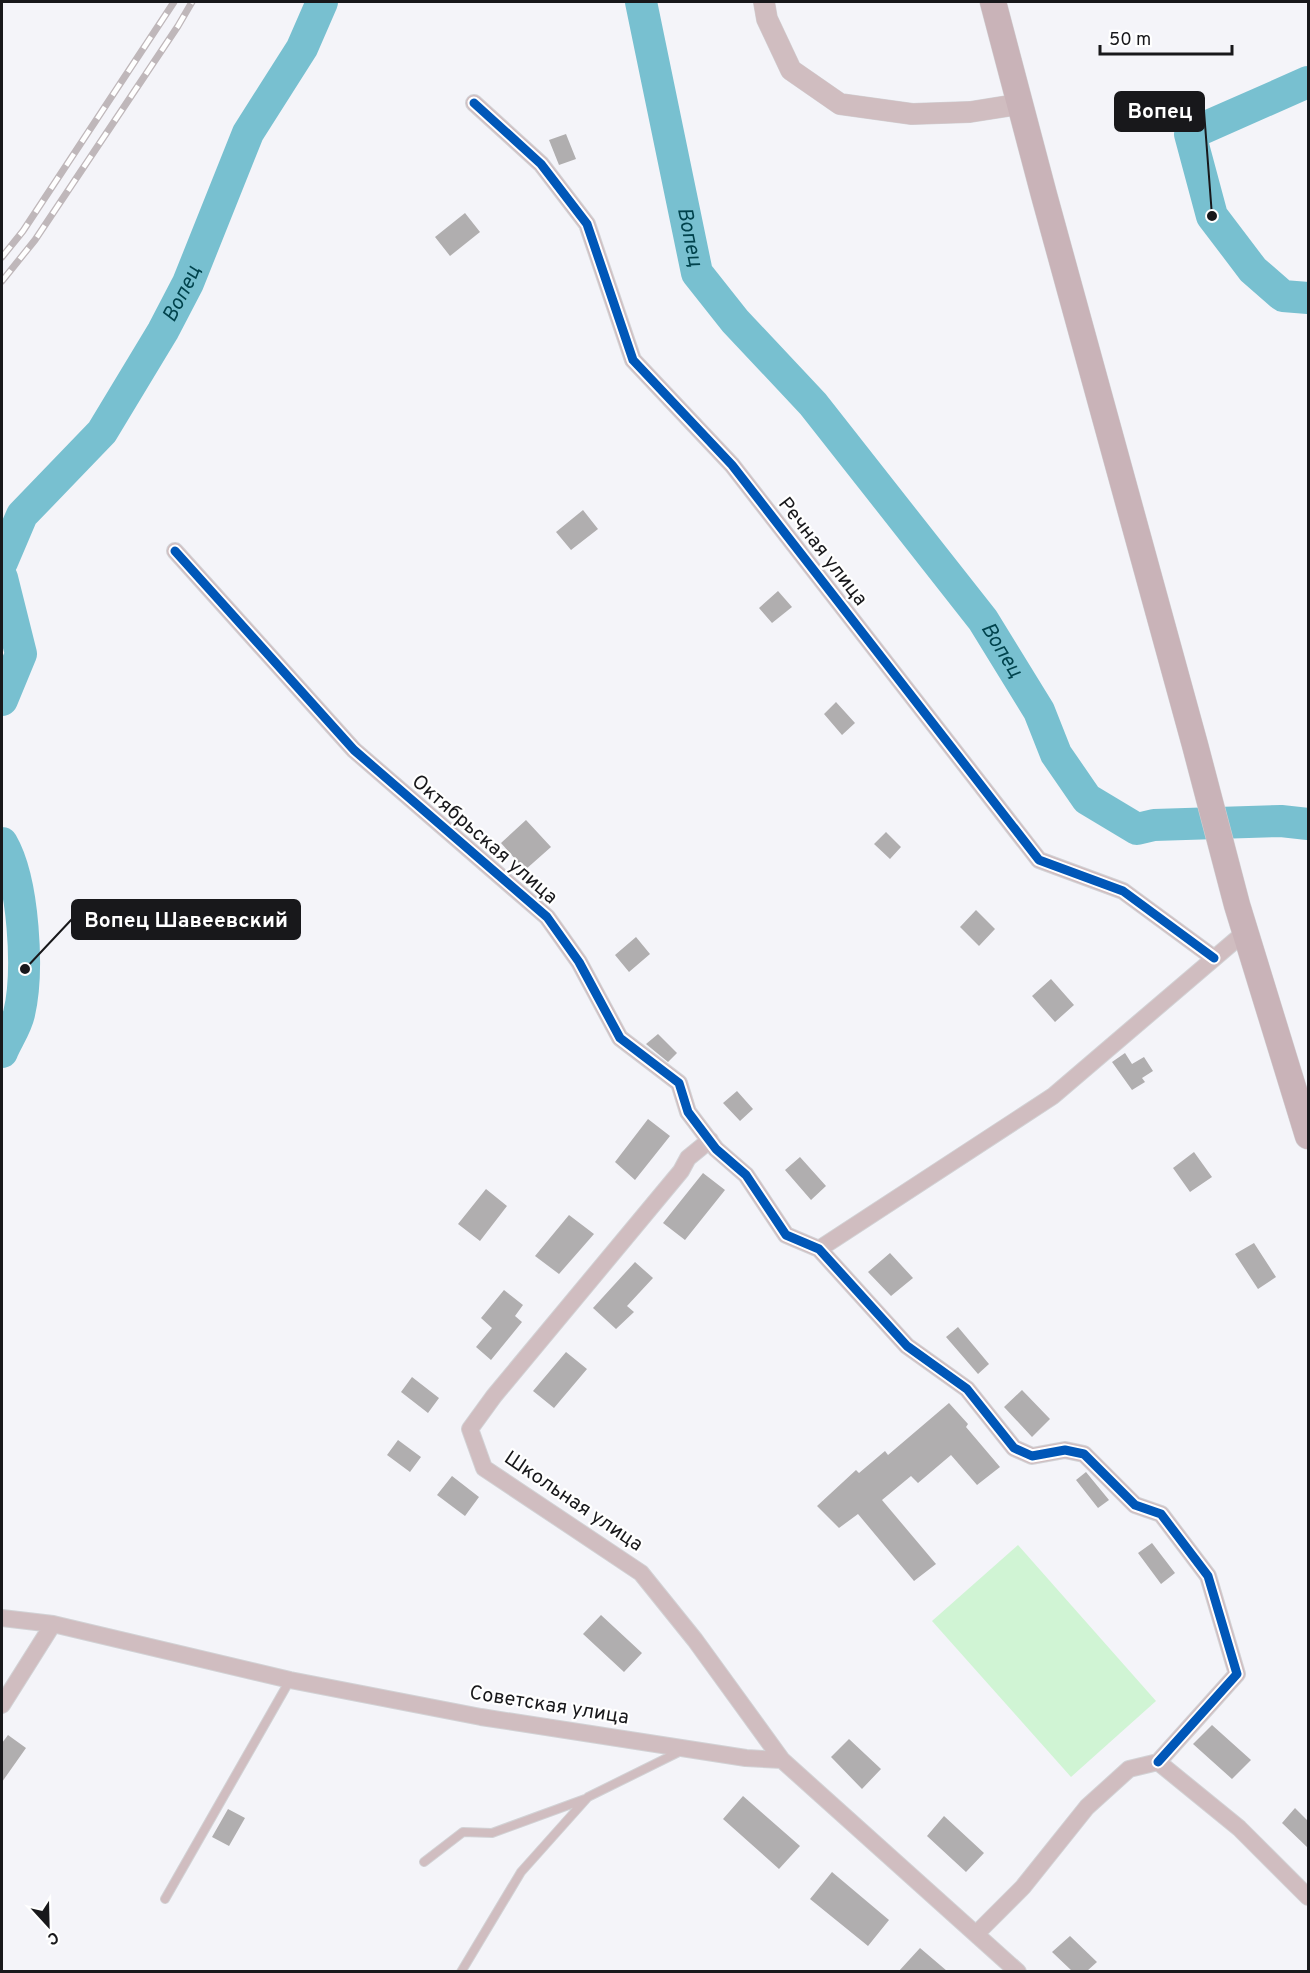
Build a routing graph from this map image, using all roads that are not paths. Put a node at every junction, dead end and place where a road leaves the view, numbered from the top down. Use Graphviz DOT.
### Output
graph roads {
  1 [pos="764,2"];
  2 [pos="993,2"];
  3 [pos="474,103"];
  4 [pos="1021,104"];
  5 [pos="175,551"];
  6 [pos="1245,932"];
  7 [pos="1214,958"];
  8 [pos="1308,1136"];
  9 [pos="710,1140"];
  10 [pos="819,1249"];
  11 [pos="2,1618"];
  12 [pos="53,1624"];
  13 [pos="290,1680"];
  14 [pos="2,1705"];
  15 [pos="686,1748"];
  16 [pos="782,1760"];
  17 [pos="1158,1762"];
  18 [pos="588,1797"];
  19 [pos="424,1862"];
  20 [pos="1308,1897"];
  21 [pos="165,1899"];
  22 [pos="976,1934"];
  23 [pos="461,1971"];
  24 [pos="1018,1971"];
  1 -- 4 [label="street"];
  2 -- 4 [label="main road"];
  3 -- 7 [label="street, Речная улица"];
  4 -- 6 [label="main road"];
  5 -- 9 [label="street, Октябрьская улица"];
  6 -- 7 [label="street"];
  6 -- 8 [label="main road"];
  7 -- 10 [label="street"];
  9 -- 10 [label="street, Октябрьская улица"];
  9 -- 16 [label="street, Школьная улица"];
  10 -- 17 [label="street, Октябрьская улица"];
  11 -- 12 [label="street, Советская улица"];
  12 -- 13 [label="street, Советская улица"];
  12 -- 14 [label="street"];
  13 -- 15 [label="street, Советская улица"];
  13 -- 21 [label="lane"];
  15 -- 16 [label="street, Советская улица"];
  15 -- 18 [label="lane"];
  16 -- 22 [label="street"];
  17 -- 20 [label="street"];
  17 -- 22 [label="street"];
  18 -- 19 [label="lane"];
  18 -- 23 [label="lane"];
  22 -- 24 [label="street"];
}
